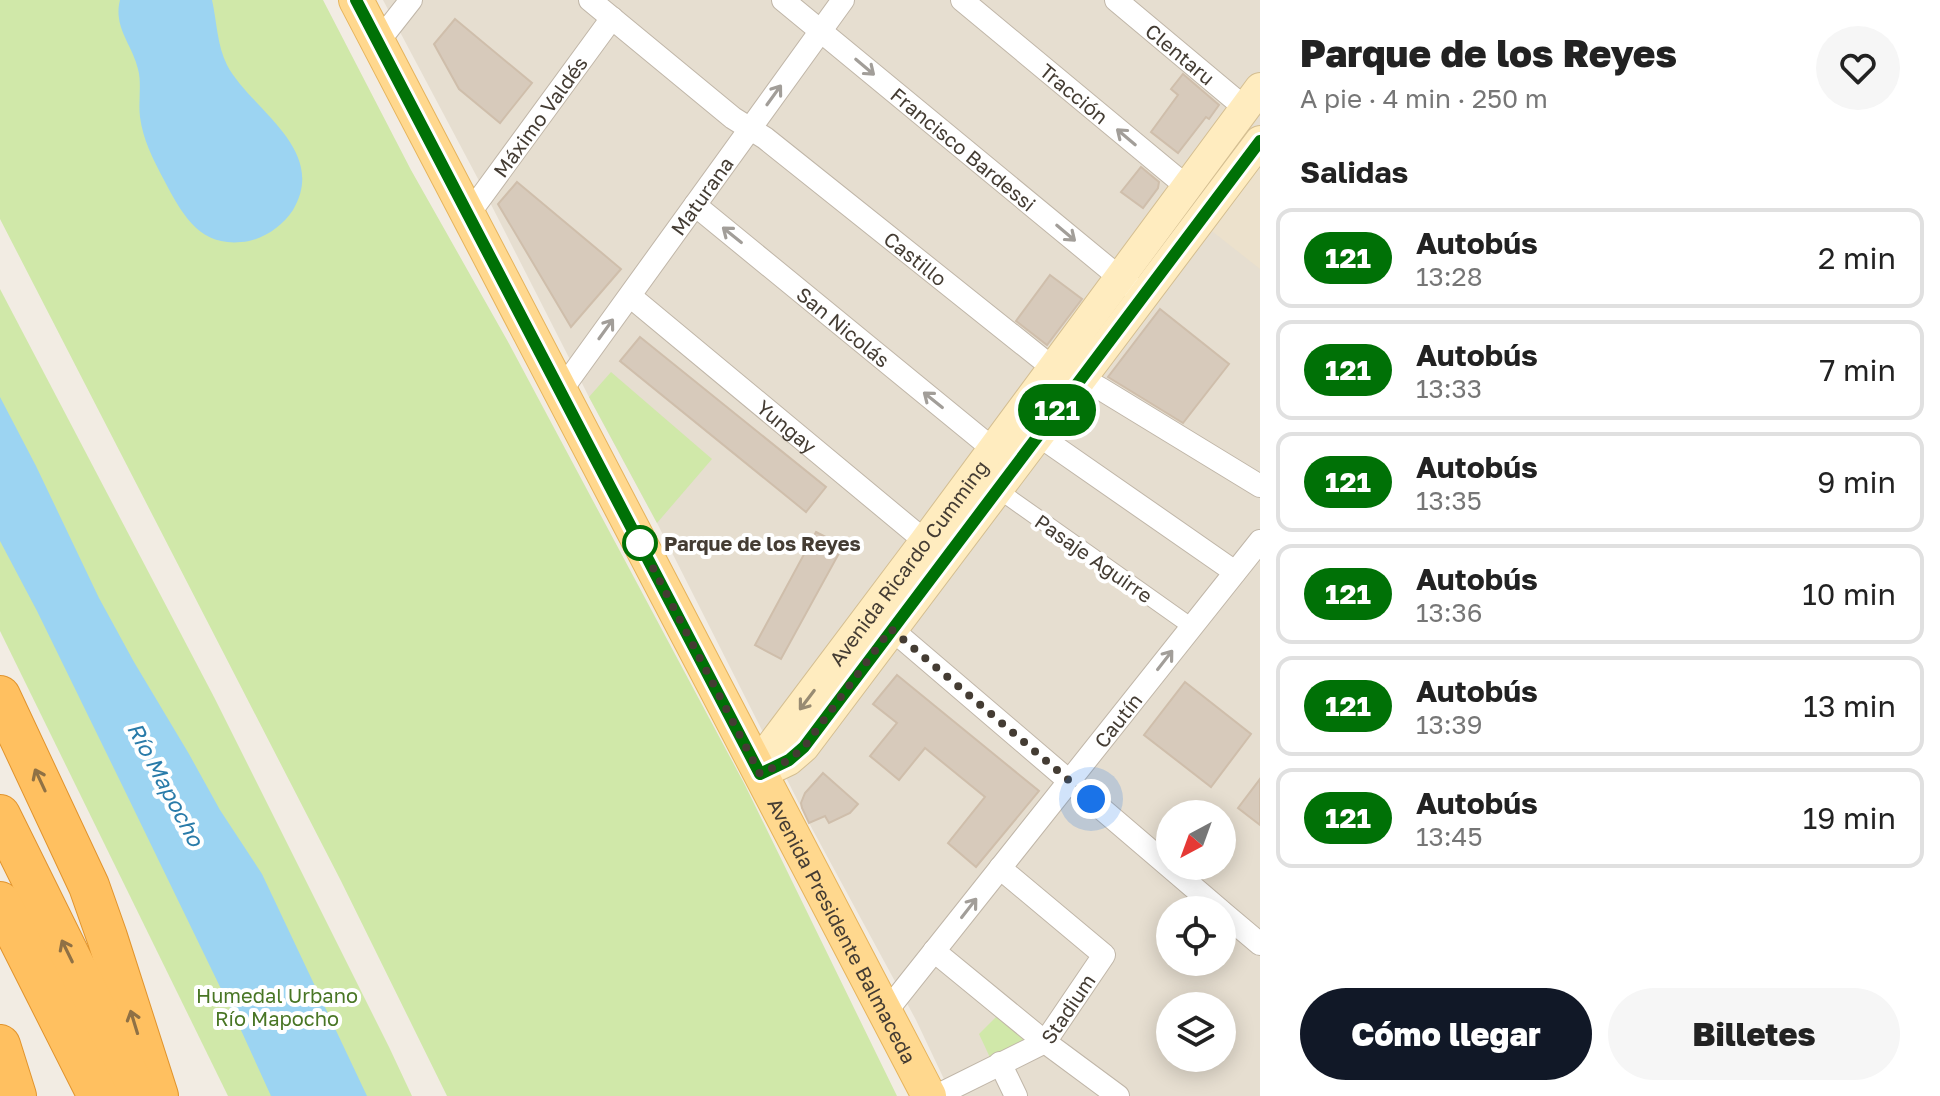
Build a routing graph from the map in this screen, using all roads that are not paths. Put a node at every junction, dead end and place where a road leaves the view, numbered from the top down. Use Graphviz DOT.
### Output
graph roads {
  1 [pos="356,0"];
  2 [pos="411,0"];
  3 [pos="590,0"];
  4 [pos="783,0"];
  5 [pos="843,0"];
  6 [pos="962,0"];
  7 [pos="1116,0"];
  8 [pos="612,18"];
  9 [pos="821,31"];
  10 [pos="378,42"];
  11 [pos="1253,98"];
  12 [pos="751,128"];
  13 [pos="1260,141"];
  14 [pos="1186,186"];
  15 [pos="695,205"];
  16 [pos="468,215"];
  17 [pos="1119,277"];
  18 [pos="630,296"];
  19 [pos="1143,296"];
  20 [pos="1067,373"];
  21 [pos="560,392"];
  22 [pos="1038,435"];
  23 [pos="993,449"];
  24 [pos="1260,486"];
  25 [pos="997,489"];
  26 [pos="1260,541"];
  27 [pos="935,549"];
  28 [pos="1235,572"];
  29 [pos="882,621"];
  30 [pos="1192,627"];
  31 [pos="0,696"];
  32 [pos="758,770"];
  33 [pos="1069,781"];
  34 [pos="0,815"];
  35 [pos="1000,868"];
  36 [pos="1203,896"];
  37 [pos="0,902"];
  38 [pos="1236,924"];
  39 [pos="1260,944"];
  40 [pos="934,951"];
  41 [pos="885,1013"];
  42 [pos="1045,1042"];
  43 [pos="0,1045"];
  44 [pos="1000,1063"];
  45 [pos="0,1066"];
  46 [pos="16,1096"];
  47 [pos="98,1096"];
  48 [pos="140,1096"];
  49 [pos="158,1096"];
  50 [pos="929,1096"];
  51 [pos="936,1096"];
  52 [pos="1016,1096"];
  53 [pos="1118,1096"];
  1 -- 10 [label="main road, Avenida Presidente Balmaceda"];
  2 -- 10 [label="street"];
  3 -- 8 [label="street, Castillo"];
  4 -- 9 [label="street, Francisco Bardessi"];
  5 -- 9 [label="street, Maturana"];
  14 -- 6 [label="street, Tracción, one-way"];
  7 -- 11 [label="street, Clentaru"];
  8 -- 12 [label="street, Castillo"];
  8 -- 16 [label="street, Máximo Valdés"];
  12 -- 9 [label="street, Maturana, one-way"];
  9 -- 17 [label="street, Francisco Bardessi, one-way"];
  10 -- 16 [label="main road, Avenida Presidente Balmaceda"];
  11 -- 14 [label="main road, Avenida Ricardo Cumming"];
  12 -- 15 [label="street, Maturana"];
  12 -- 20 [label="street, Castillo"];
  13 -- 19 [label="main road, Avenida Ricardo Cumming"];
  14 -- 17 [label="main road, Avenida Ricardo Cumming"];
  15 -- 18 [label="street, Maturana"];
  23 -- 15 [label="street, San Nicolás, one-way"];
  16 -- 21 [label="main road, Avenida Presidente Balmaceda"];
  17 -- 19 [label="street, Francisco Bardessi"];
  17 -- 20 [label="main road, Avenida Ricardo Cumming"];
  21 -- 18 [label="street, Maturana, one-way"];
  18 -- 27 [label="street, Yungay"];
  19 -- 20 [label="main road, Avenida Ricardo Cumming"];
  20 -- 22 [label="main road, Avenida Ricardo Cumming"];
  20 -- 23 [label="main road, Avenida Ricardo Cumming"];
  20 -- 24 [label="street, Castillo"];
  21 -- 32 [label="main road, Avenida Presidente Balmaceda"];
  22 -- 25 [label="main road, Avenida Ricardo Cumming"];
  22 -- 28 [label="street"];
  23 -- 27 [label="main road, Avenida Ricardo Cumming"];
  25 -- 27 [label="main road, Avenida Ricardo Cumming"];
  25 -- 30 [label="street, Pasaje Aguirre"];
  26 -- 28 [label="street, Cautín"];
  27 -- 29 [label="main road, Avenida Ricardo Cumming"];
  28 -- 30 [label="street, Cautín"];
  29 -- 32 [label="main road, Avenida Ricardo Cumming"];
  29 -- 33 [label="street"];
  33 -- 30 [label="street, Cautín, one-way"];
  49 -- 31 [label="highway, one-way"];
  32 -- 41 [label="main road, Avenida Presidente Balmaceda"];
  33 -- 35 [label="street, Cautín"];
  33 -- 36 [label="street"];
  48 -- 34 [label="highway, one-way"];
  40 -- 35 [label="street, Cautín, one-way"];
  35 -- 42 [label="street, Stadium"];
  37 -- 47 [label="highway"];
  38 -- 39 [label="street"];
  40 -- 41 [label="street, Cautín"];
  40 -- 42 [label="street"];
  41 -- 50 [label="main road, Avenida Presidente Balmaceda"];
  42 -- 44 [label="street, Stadium"];
  42 -- 53 [label="street"];
  43 -- 46 [label="highway"];
  44 -- 51 [label="street, Stadium"];
  44 -- 52 [label="street"];
  45 -- 46 [label="highway"];
}
